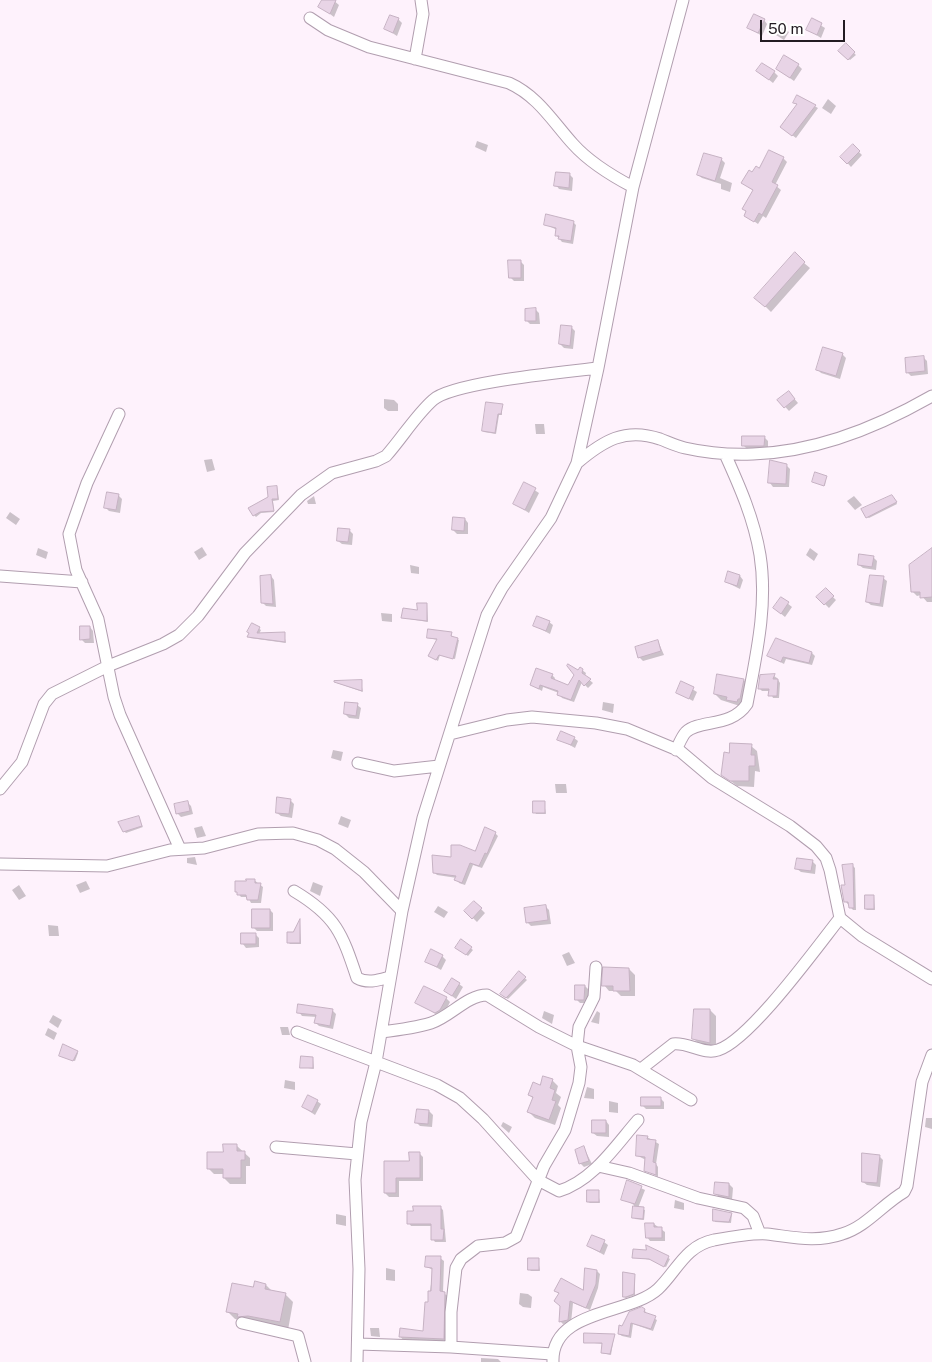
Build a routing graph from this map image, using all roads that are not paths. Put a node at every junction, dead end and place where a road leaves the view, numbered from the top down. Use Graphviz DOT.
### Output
graph roads {
  1 [pos="421,0"];
  2 [pos="683,0"];
  3 [pos="310,18"];
  4 [pos="415,59"];
  5 [pos="633,188"];
  6 [pos="598,368"];
  7 [pos="932,396"];
  8 [pos="119,414"];
  9 [pos="725,454"];
  10 [pos="577,463"];
  11 [pos="0,576"];
  12 [pos="82,582"];
  13 [pos="108,666"];
  14 [pos="450,734"];
  15 [pos="676,750"];
  16 [pos="358,763"];
  17 [pos="439,766"];
  18 [pos="0,789"];
  19 [pos="180,849"];
  20 [pos="0,864"];
  21 [pos="294,891"];
  22 [pos="402,911"];
  23 [pos="840,918"];
  24 [pos="596,967"];
  25 [pos="390,977"];
  26 [pos="932,979"];
  27 [pos="297,1032"];
  28 [pos="381,1032"];
  29 [pos="577,1046"];
  30 [pos="932,1055"];
  31 [pos="376,1062"];
  32 [pos="641,1069"];
  33 [pos="691,1100"];
  34 [pos="638,1120"];
  35 [pos="276,1147"];
  36 [pos="357,1154"];
  37 [pos="598,1166"];
  38 [pos="538,1180"];
  39 [pos="760,1234"];
  40 [pos="242,1323"];
  41 [pos="358,1344"];
  42 [pos="451,1347"];
  43 [pos="552,1358"];
  44 [pos="305,1362"];
  45 [pos="357,1362"];
  1 -- 4 [label="street"];
  2 -- 5 [label="street"];
  3 -- 4 [label="street"];
  4 -- 5 [label="street"];
  5 -- 6 [label="street"];
  6 -- 10 [label="street"];
  6 -- 13 [label="street"];
  7 -- 9 [label="street"];
  8 -- 12 [label="street"];
  9 -- 10 [label="street"];
  9 -- 15 [label="street"];
  10 -- 14 [label="street"];
  11 -- 12 [label="street"];
  12 -- 13 [label="street"];
  13 -- 18 [label="street"];
  13 -- 19 [label="street"];
  14 -- 15 [label="street"];
  14 -- 17 [label="street"];
  15 -- 23 [label="street"];
  16 -- 17 [label="street"];
  17 -- 22 [label="street"];
  19 -- 20 [label="street"];
  19 -- 22 [label="street"];
  21 -- 25 [label="street"];
  22 -- 25 [label="street"];
  23 -- 26 [label="street"];
  23 -- 32 [label="street"];
  24 -- 29 [label="street"];
  25 -- 28 [label="street"];
  27 -- 31 [label="street"];
  28 -- 29 [label="street"];
  28 -- 31 [label="street"];
  29 -- 32 [label="street"];
  29 -- 38 [label="street"];
  30 -- 39 [label="street"];
  31 -- 36 [label="street"];
  31 -- 38 [label="street"];
  32 -- 33 [label="street"];
  34 -- 37 [label="street"];
  35 -- 36 [label="street"];
  36 -- 41 [label="street"];
  37 -- 38 [label="street"];
  37 -- 39 [label="street"];
  38 -- 42 [label="street"];
  39 -- 43 [label="street"];
  40 -- 44 [label="street"];
  41 -- 42 [label="street"];
  41 -- 45 [label="street"];
  42 -- 43 [label="street"];
}
